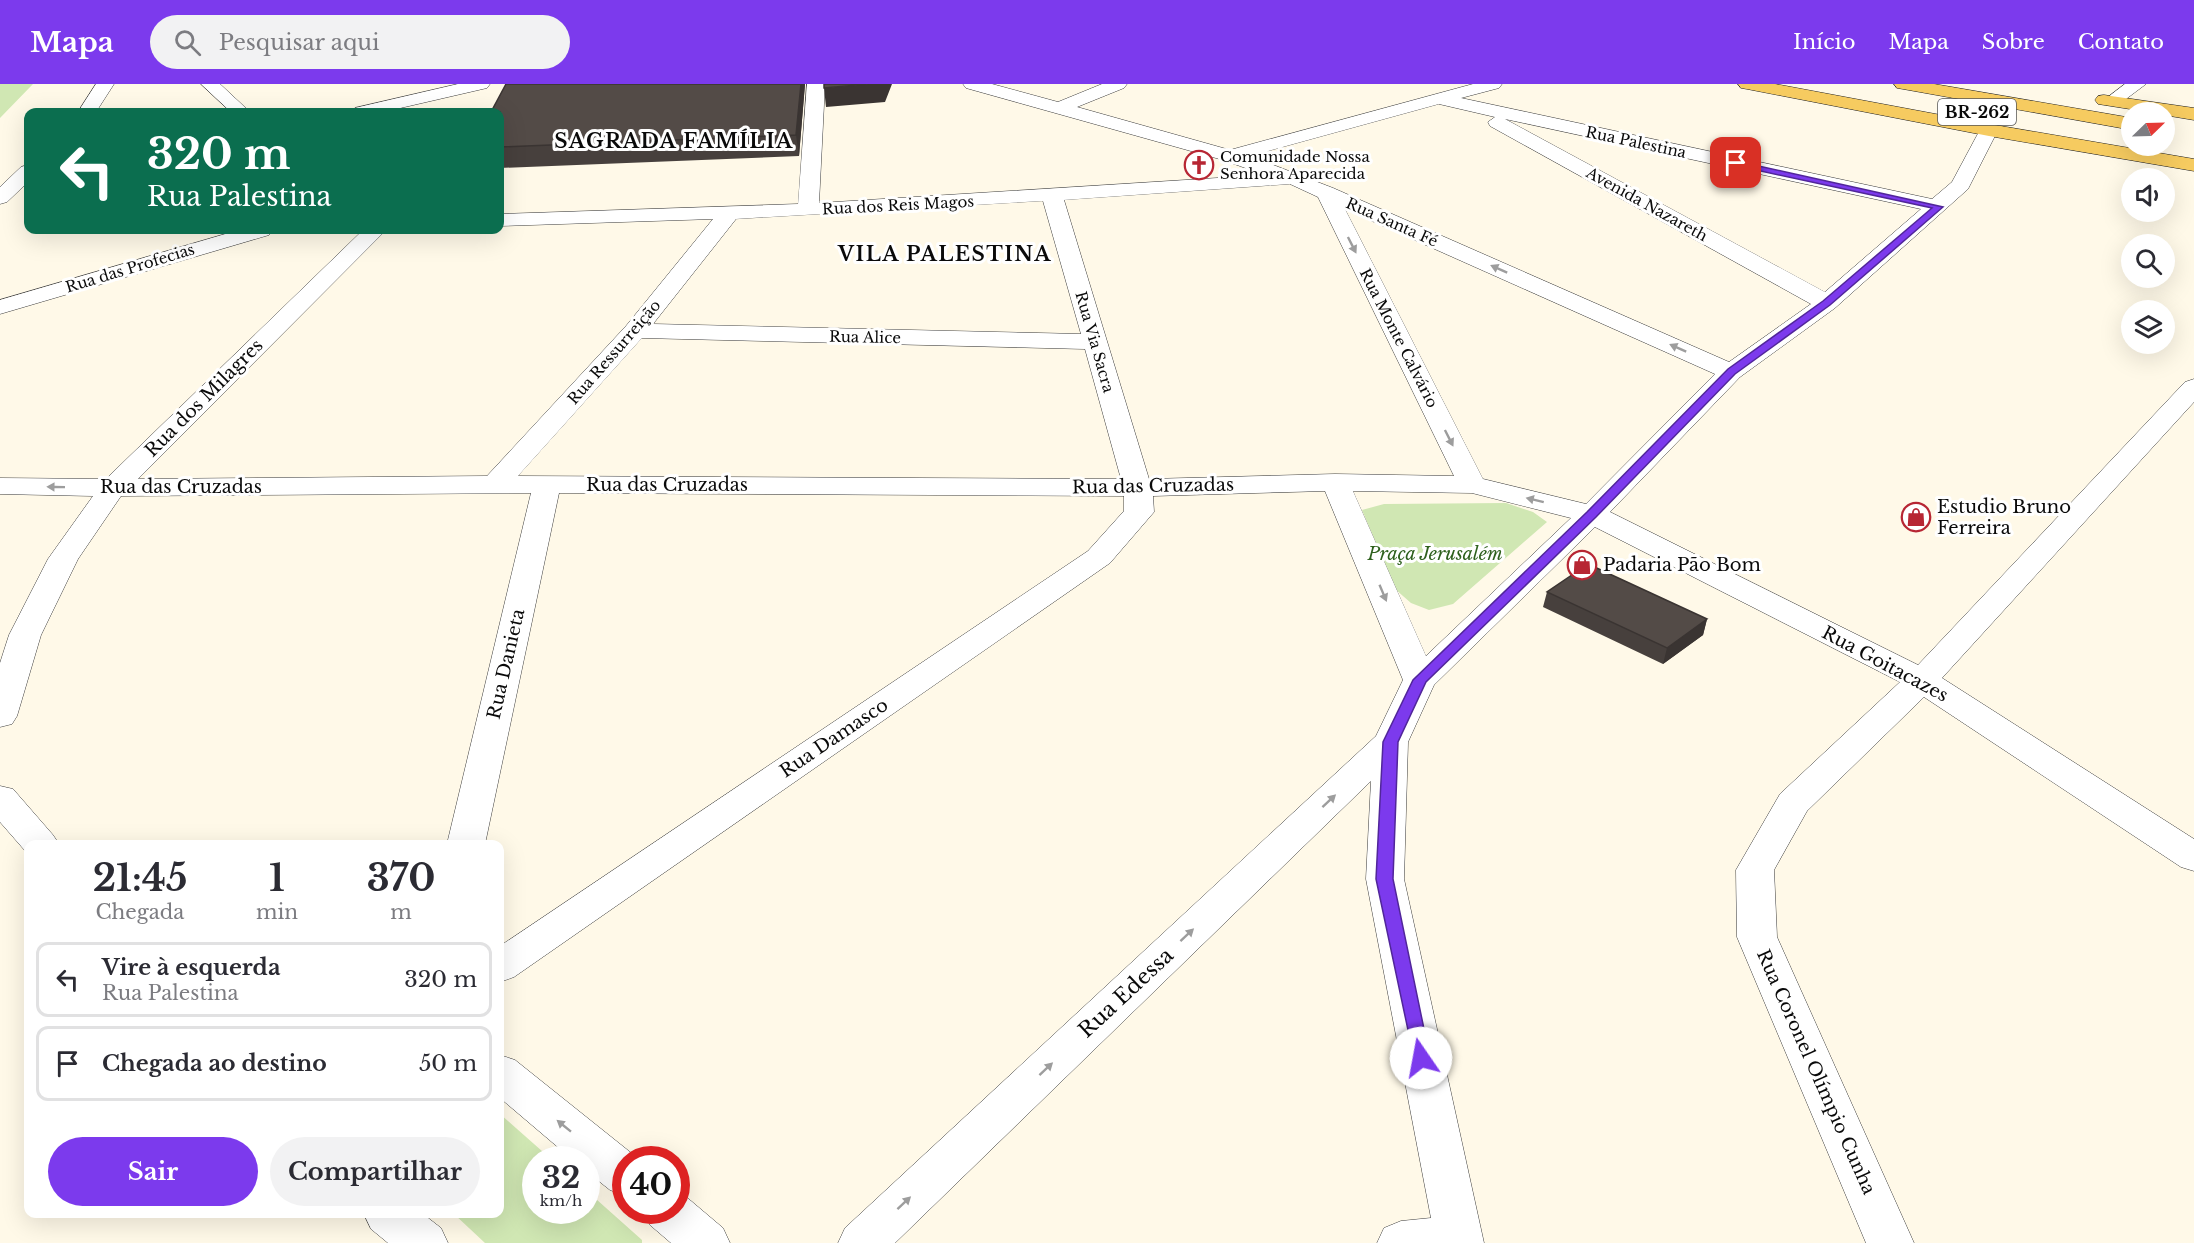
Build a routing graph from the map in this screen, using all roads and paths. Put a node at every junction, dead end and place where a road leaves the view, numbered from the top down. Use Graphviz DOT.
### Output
graph roads {
  1 [pos="105,84"];
  2 [pos="210,84"];
  3 [pos="482,84"];
  4 [pos="816,84"];
  5 [pos="972,84"];
  6 [pos="1118,84"];
  7 [pos="1493,84"];
  8 [pos="1747,84"];
  9 [pos="1828,84"];
  10 [pos="1903,84"];
  11 [pos="1954,84"];
  12 [pos="2002,84"];
  13 [pos="2138,84"];
  14 [pos="1776,90"];
  15 [pos="2046,91"];
  16 [pos="2090,98"];
  17 [pos="1439,99"];
  18 [pos="2112,101"];
  19 [pos="1466,106"];
  20 [pos="90,108"];
  21 [pos="237,108"];
  22 [pos="379,108"];
  23 [pos="1057,109"];
  24 [pos="2194,114"];
  25 [pos="2112,121"];
  26 [pos="2121,128"];
  27 [pos="1989,130"];
  28 [pos="2121,133"];
  29 [pos="2121,133"];
  30 [pos="2175,147"];
  31 [pos="2194,150"];
  32 [pos="1230,156"];
  33 [pos="2194,165"];
  34 [pos="24,176"];
  35 [pos="1295,179"];
  36 [pos="13,190"];
  37 [pos="1326,192"];
  38 [pos="1052,196"];
  39 [pos="1938,207"];
  40 [pos="808,210"];
  41 [pos="729,214"];
  42 [pos="504,220"];
  43 [pos="247,234"];
  44 [pos="371,234"];
  45 [pos="1827,303"];
  46 [pos="0,307"];
  47 [pos="635,331"];
  48 [pos="1095,342"];
  49 [pos="1731,372"];
  50 [pos="2194,387"];
  51 [pos="1335,482"];
  52 [pos="547,484"];
  53 [pos="1472,485"];
  54 [pos="0,486"];
  55 [pos="493,486"];
  56 [pos="113,488"];
  57 [pos="1138,488"];
  58 [pos="1592,514"];
  59 [pos="1420,680"];
  60 [pos="1922,680"];
  61 [pos="0,716"];
  62 [pos="1390,742"];
  63 [pos="0,798"];
  64 [pos="37,840"];
  65 [pos="467,840"];
  66 [pos="2194,857"];
  67 [pos="504,963"];
  68 [pos="504,1076"];
  69 [pos="612,1165"];
  70 [pos="393,1218"];
  71 [pos="684,1224"];
  72 [pos="1459,1240"];
  73 [pos="424,1243"];
  74 [pos="706,1243"];
  75 [pos="862,1243"];
  76 [pos="1401,1243"];
  77 [pos="1890,1243"];
  1 -- 20 [label="street"];
  2 -- 21 [label="street"];
  3 -- 22 [label="street"];
  4 -- 40 [label="street"];
  5 -- 23 [label="street, Rua Santa Fé"];
  6 -- 23 [label="street"];
  7 -- 17 [label="street"];
  8 -- 14 [label="main road, BR-262"];
  9 -- 29 [label="main road, BR-262"];
  10 -- 25 [label="main road, BR-262"];
  11 -- 25 [label="main road"];
  12 -- 15 [label="main road, BR-262"];
  13 -- 18 [label="street"];
  14 -- 27 [label="main road, BR-262"];
  14 -- 28 [label="main road"];
  16 -- 18 [label="main road"];
  17 -- 19 [label="street, Rua Palestina"];
  17 -- 32 [label="street"];
  18 -- 24 [label="main road"];
  19 -- 39 [label="street, Rua Palestina"];
  19 -- 45 [label="street, Avenida Nazareth"];
  23 -- 32 [label="street, Rua Santa Fé"];
  25 -- 26 [label="main road, BR-262"];
  27 -- 33 [label="main road, BR-262"];
  27 -- 39 [label="street"];
  30 -- 31 [label="main road"];
  32 -- 35 [label="street, Rua Santa Fé"];
  34 -- 36 [label="street"];
  35 -- 37 [label="street, Rua Santa Fé"];
  35 -- 38 [label="street, Rua dos Reis Magos"];
  49 -- 37 [label="street, Rua Santa Fé, one-way"];
  37 -- 53 [label="street, Rua Monte Calvário, one-way"];
  38 -- 40 [label="street, Rua dos Reis Magos"];
  38 -- 48 [label="street, Rua Via Sacra"];
  39 -- 45 [label="street"];
  40 -- 41 [label="street, Rua dos Reis Magos"];
  41 -- 42 [label="street, Rua dos Reis Magos"];
  41 -- 47 [label="street, Rua Ressurreição"];
  43 -- 46 [label="street, Rua das Profecias"];
  44 -- 56 [label="street, Rua dos Milagres"];
  45 -- 49 [label="street"];
  47 -- 48 [label="street, Rua Alice"];
  47 -- 55 [label="street, Rua Ressurreição"];
  48 -- 57 [label="street, Rua Via Sacra"];
  49 -- 58 [label="street"];
  50 -- 60 [label="street, Rua Coronel Olímpio Cunha"];
  51 -- 53 [label="street, Rua das Cruzadas"];
  51 -- 57 [label="street, Rua das Cruzadas"];
  51 -- 59 [label="street, one-way"];
  52 -- 55 [label="street, Rua das Cruzadas"];
  52 -- 57 [label="street, Rua das Cruzadas"];
  52 -- 65 [label="street, Rua Danieta"];
  58 -- 53 [label="street, Rua das Cruzadas, one-way"];
  56 -- 54 [label="street, Rua das Cruzadas, one-way"];
  55 -- 56 [label="street, Rua das Cruzadas"];
  56 -- 61 [label="street, Rua dos Milagres"];
  57 -- 67 [label="street, Rua Damasco"];
  58 -- 59 [label="street"];
  58 -- 60 [label="street, Rua Goitacazes"];
  59 -- 62 [label="street"];
  60 -- 66 [label="street, Rua Goitacazes"];
  60 -- 77 [label="street, Rua Coronel Olímpio Cunha"];
  62 -- 72 [label="street"];
  75 -- 62 [label="street, Rua Edessa, one-way"];
  63 -- 64 [label="street"];
  69 -- 68 [label="street, one-way"];
  70 -- 73 [label="street"];
  71 -- 74 [label="street"];
  72 -- 76 [label="street"];
}
